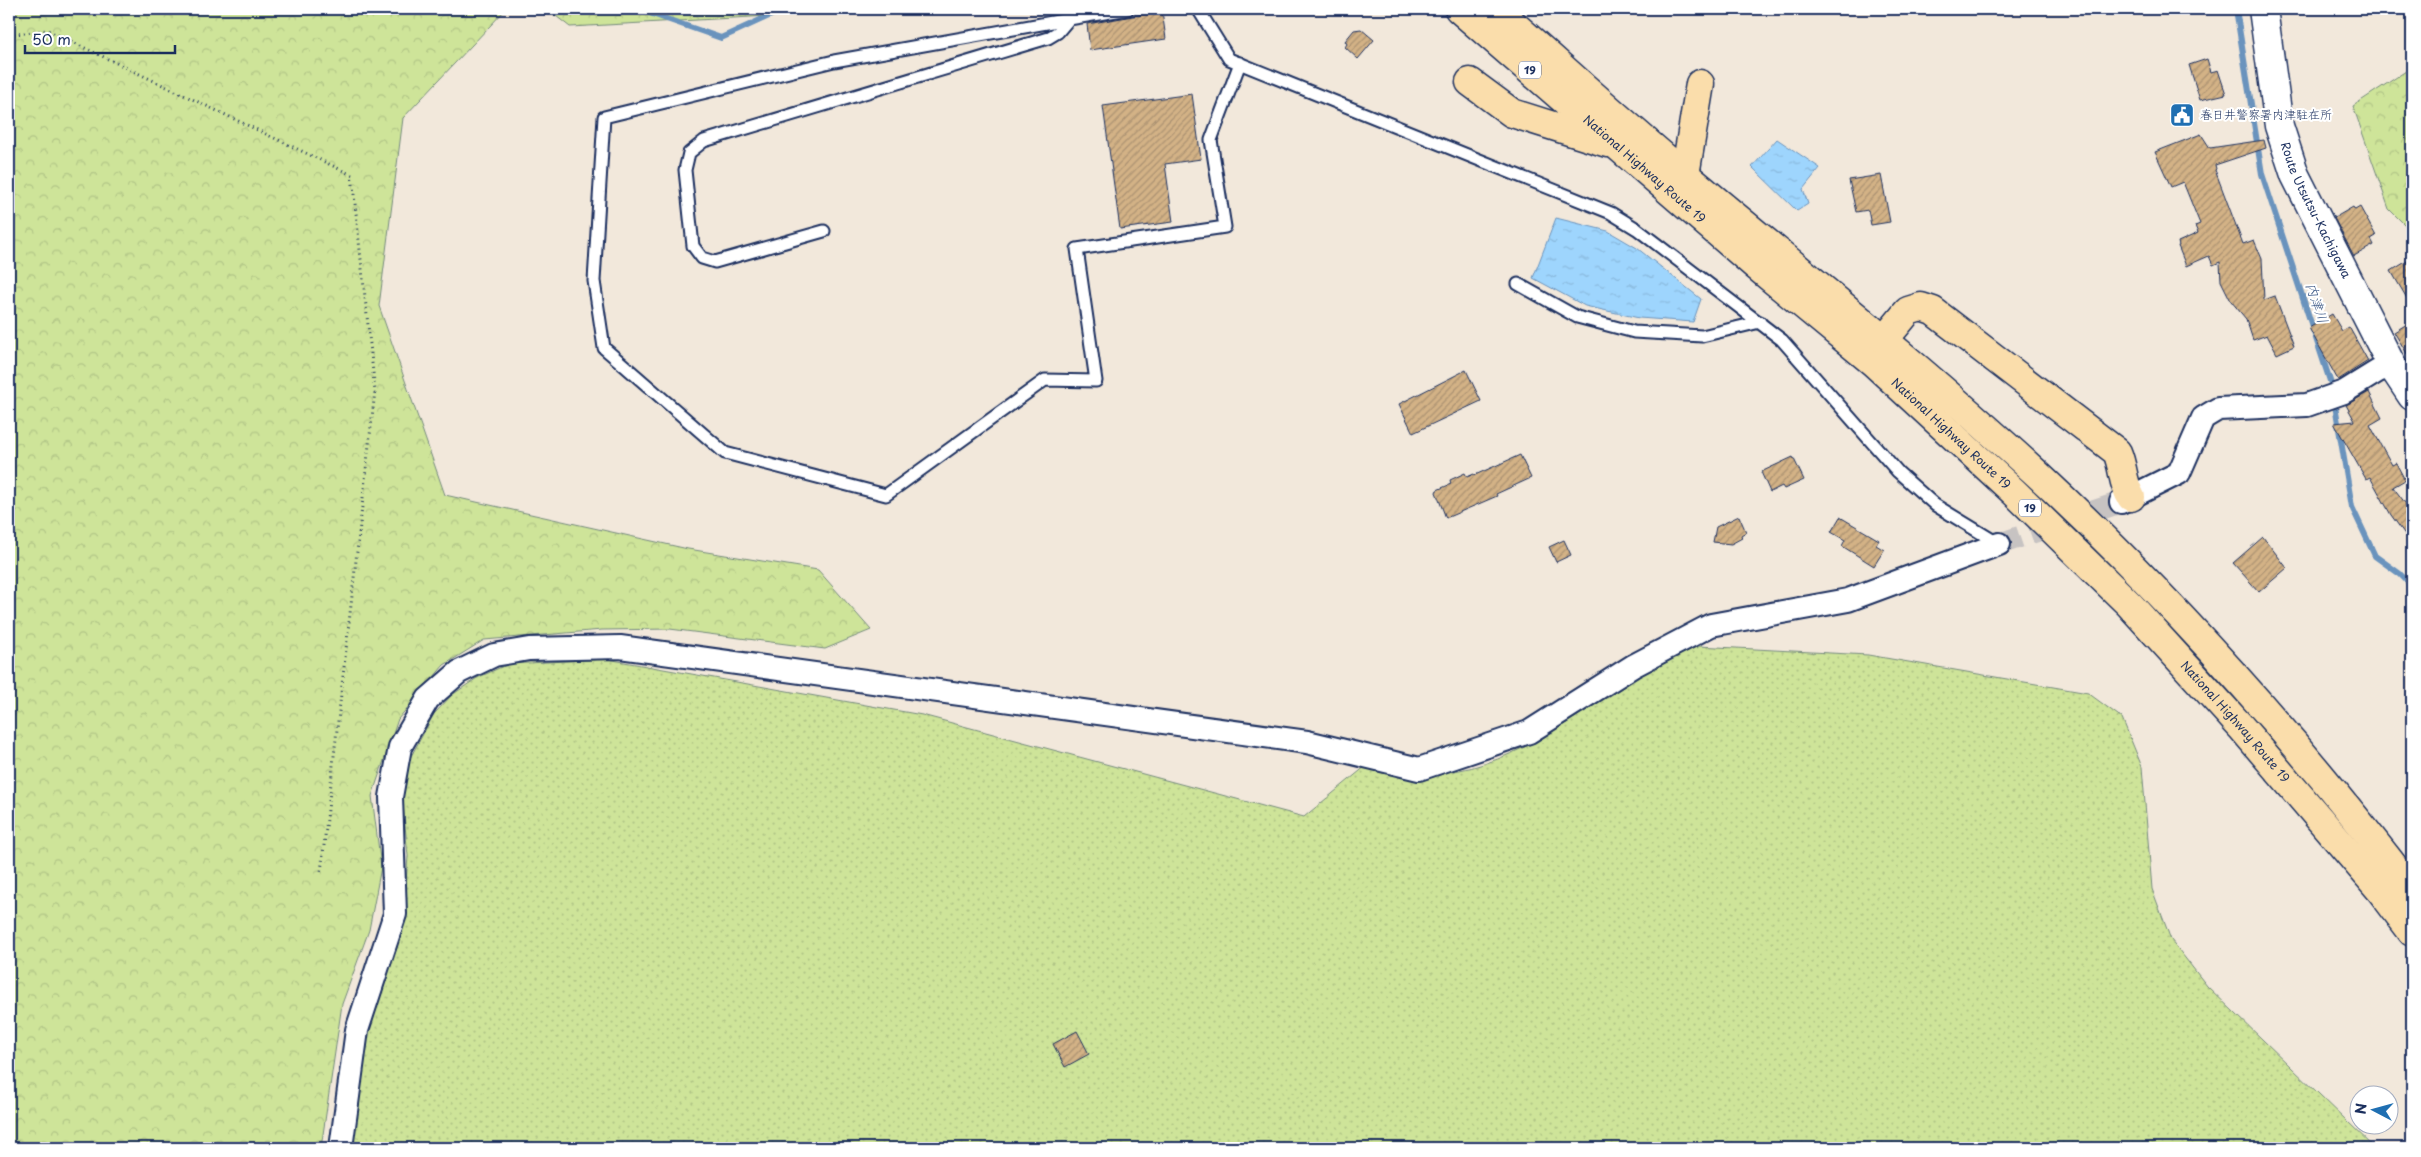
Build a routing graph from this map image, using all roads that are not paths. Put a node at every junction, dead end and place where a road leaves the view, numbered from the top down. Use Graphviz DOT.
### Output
graph roads {
  1 [pos="1128,9"];
  2 [pos="1198,9"];
  3 [pos="1459,9"];
  4 [pos="1496,9"];
  5 [pos="2263,9"];
  6 [pos="1069,20"];
  7 [pos="1240,63"];
  8 [pos="1470,82"];
  9 [pos="1700,84"];
  10 [pos="1618,146"];
  11 [pos="1686,175"];
  12 [pos="824,231"];
  13 [pos="1518,284"];
  14 [pos="1760,322"];
  15 [pos="1884,340"];
  16 [pos="2392,366"];
  17 [pos="2412,396"];
  18 [pos="2126,500"];
  19 [pos="1999,544"];
  20 [pos="2412,890"];
  21 [pos="2412,932"];
  22 [pos="341,1148"];
  1 -- 6 [label="lane"];
  2 -- 7 [label="lane"];
  3 -- 10 [label="highway, National Highway Route 19 / 19"];
  4 -- 11 [label="highway, National Highway Route 19 / 19"];
  5 -- 16 [label="main road, Route Utsutsu-Kachigawa"];
  6 -- 7 [label="lane"];
  6 -- 12 [label="lane"];
  7 -- 14 [label="lane"];
  8 -- 10 [label="highway"];
  9 -- 11 [label="highway"];
  10 -- 21 [label="highway, National Highway Route 19 / 19"];
  11 -- 15 [label="highway, National Highway Route 19 / 19"];
  13 -- 14 [label="lane"];
  14 -- 19 [label="lane"];
  15 -- 18 [label="highway"];
  15 -- 20 [label="highway, National Highway Route 19 / 19"];
  16 -- 17 [label="main road, Route Utsutsu-Kachigawa"];
  16 -- 18 [label="street"];
  19 -- 22 [label="street"];
}
